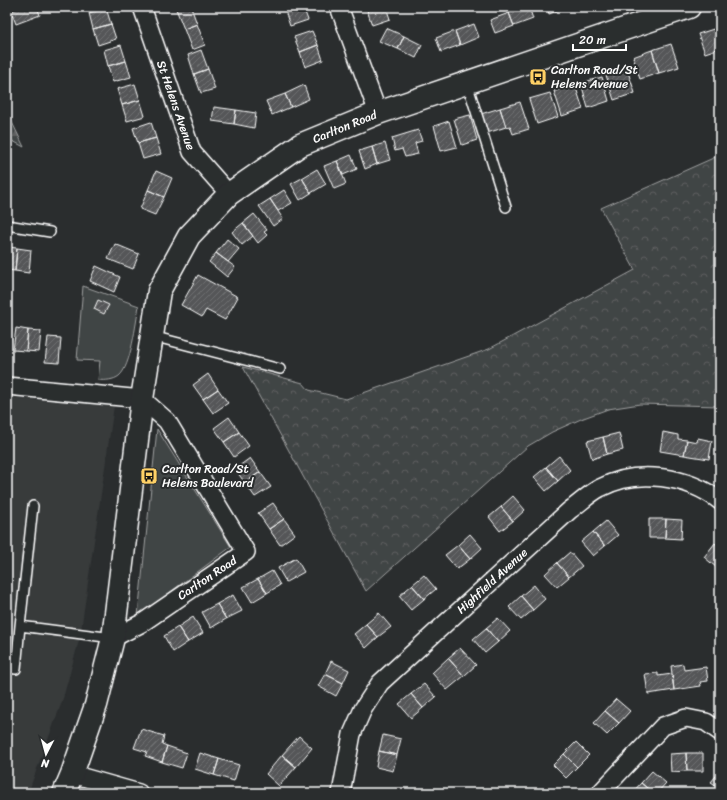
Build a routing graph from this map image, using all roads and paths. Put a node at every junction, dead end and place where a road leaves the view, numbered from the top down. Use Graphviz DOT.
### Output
graph roads {
  1 [pos="142,7"];
  2 [pos="339,7"];
  3 [pos="686,7"];
  4 [pos="466,83"];
  5 [pos="378,113"];
  6 [pos="229,194"];
  7 [pos="506,207"];
  8 [pos="7,225"];
  9 [pos="50,232"];
  10 [pos="152,336"];
  11 [pos="280,369"];
  12 [pos="7,386"];
  13 [pos="142,399"];
  14 [pos="720,501"];
  15 [pos="33,506"];
  16 [pos="20,626"];
  17 [pos="113,638"];
  18 [pos="7,668"];
  19 [pos="720,732"];
  20 [pos="68,784"];
  21 [pos="139,793"];
  22 [pos="341,793"];
  23 [pos="600,793"];
  1 -- 6 [label="street, St Helens Avenue"];
  2 -- 5 [label="street"];
  3 -- 4 [label="main road, Carlton Road"];
  4 -- 5 [label="main road, Carlton Road"];
  4 -- 7 [label="lane"];
  5 -- 6 [label="main road, Carlton Road"];
  6 -- 10 [label="main road, Carlton Road"];
  8 -- 9 [label="lane"];
  10 -- 11 [label="lane"];
  10 -- 13 [label="main road, Carlton Road"];
  12 -- 13 [label="street"];
  13 -- 17 [label="main road, Carlton Road"];
  13 -- 17 [label="street, Carlton Road"];
  14 -- 22 [label="street, Highfield Avenue"];
  15 -- 16 [label="lane"];
  16 -- 17 [label="lane"];
  16 -- 18 [label="lane"];
  17 -- 20 [label="main road, Carlton Road"];
  19 -- 23 [label="street"];
  20 -- 21 [label="street"];
}
